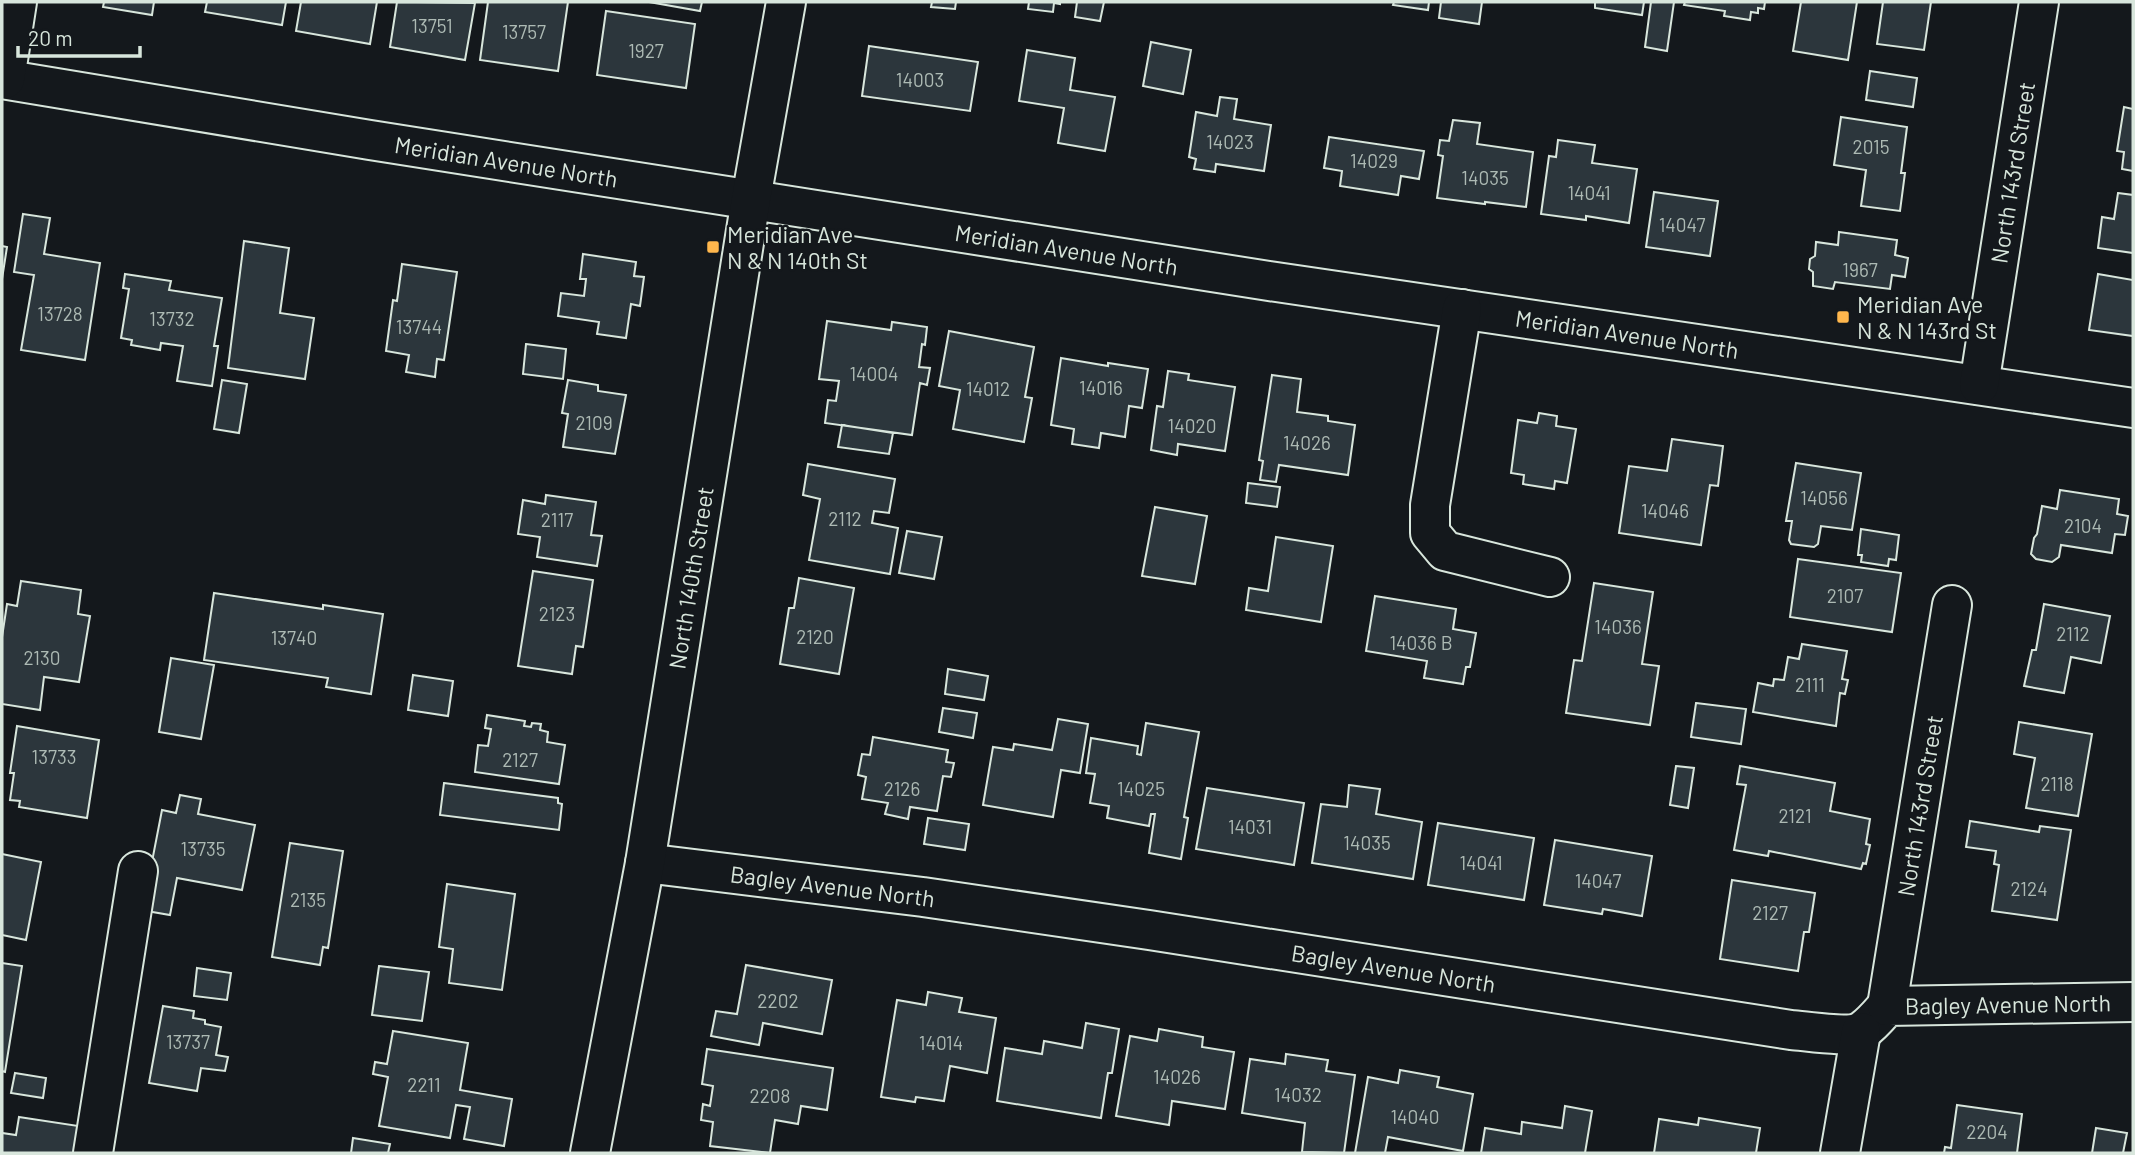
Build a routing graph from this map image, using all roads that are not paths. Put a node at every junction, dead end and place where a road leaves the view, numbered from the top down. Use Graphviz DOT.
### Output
graph roads {
  1 [pos="17,2"];
  2 [pos="786,2"];
  3 [pos="2039,2"];
  4 [pos="3,79"];
  5 [pos="751,199"];
  6 [pos="1462,309"];
  7 [pos="1979,385"];
  8 [pos="2133,408"];
  9 [pos="1550,577"];
  10 [pos="1952,605"];
  11 [pos="645,863"];
  12 [pos="138,871"];
  13 [pos="2133,1002"];
  14 [pos="1874,1019"];
  15 [pos="93,1153"];
  16 [pos="590,1153"];
  17 [pos="1840,1153"];
  1 -- 4 [label="street"];
  2 -- 5 [label="street, North 140th Street"];
  3 -- 7 [label="street, North 143rd Street"];
  4 -- 5 [label="street, Meridian Avenue North"];
  5 -- 6 [label="street, Meridian Avenue North"];
  5 -- 11 [label="street, North 140th Street"];
  6 -- 7 [label="street, Meridian Avenue North"];
  6 -- 9 [label="street"];
  7 -- 8 [label="street, Meridian Avenue North"];
  10 -- 14 [label="street, North 143rd Street"];
  11 -- 14 [label="street, Bagley Avenue North"];
  11 -- 16 [label="street, North 140th Street"];
  12 -- 15 [label="street"];
  13 -- 14 [label="street, Bagley Avenue North"];
  14 -- 17 [label="street, North 143rd Street"];
}
